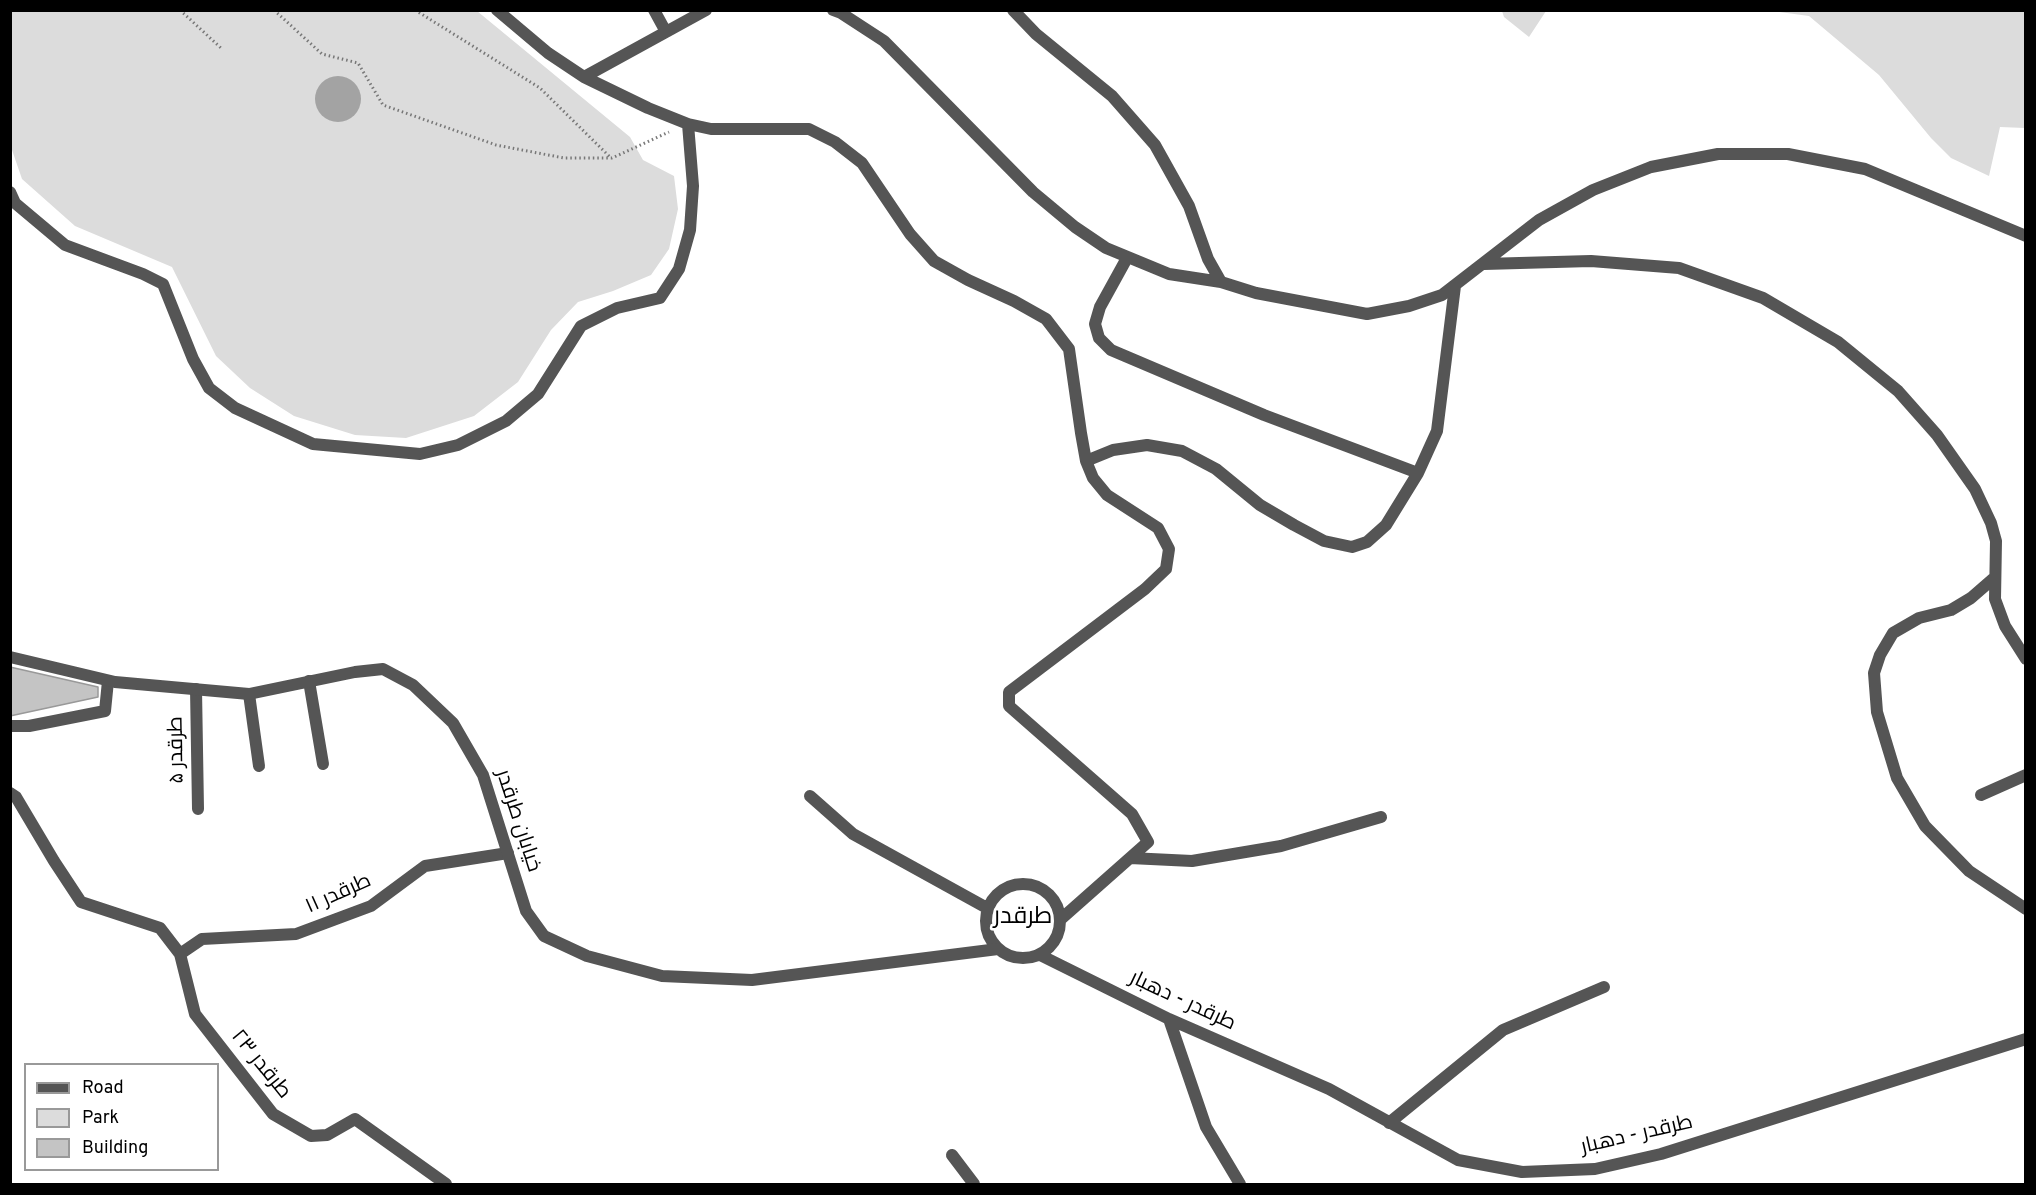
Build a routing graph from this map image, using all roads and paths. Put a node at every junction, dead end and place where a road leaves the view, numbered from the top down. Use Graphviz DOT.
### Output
graph roads {
  1 [pos="180,10"];
  2 [pos="274,10"];
  3 [pos="415,10"];
  4 [pos="497,10"];
  5 [pos="654,10"];
  6 [pos="706,10"];
  7 [pos="833,10"];
  8 [pos="1014,10"];
  9 [pos="666,32"];
  10 [pos="222,49"];
  11 [pos="584,77"];
  12 [pos="688,123"];
  13 [pos="612,158"];
  14 [pos="10,192"];
  15 [pos="2025,236"];
  16 [pos="1127,258"];
  17 [pos="1484,264"];
  18 [pos="1221,282"];
  19 [pos="1455,286"];
  20 [pos="1086,461"];
  21 [pos="1418,473"];
  22 [pos="1994,578"];
  23 [pos="10,657"];
  24 [pos="2025,659"];
  25 [pos="108,681"];
  26 [pos="309,681"];
  27 [pos="196,689"];
  28 [pos="249,694"];
  29 [pos="10,726"];
  30 [pos="323,764"];
  31 [pos="259,766"];
  32 [pos="2025,775"];
  33 [pos="10,793"];
  34 [pos="1981,795"];
  35 [pos="810,796"];
  36 [pos="198,809"];
  37 [pos="1381,817"];
  38 [pos="508,853"];
  39 [pos="1130,858"];
  40 [pos="987,909"];
  41 [pos="2025,909"];
  42 [pos="1061,919"];
  43 [pos="998,949"];
  44 [pos="180,954"];
  45 [pos="1040,955"];
  46 [pos="1604,987"];
  47 [pos="1170,1019"];
  48 [pos="2025,1039"];
  49 [pos="1389,1123"];
  50 [pos="952,1155"];
  51 [pos="446,1185"];
  52 [pos="974,1185"];
  53 [pos="1240,1185"];
  1 -- 10 [label="path"];
  2 -- 13 [label="path"];
  3 -- 13 [label="path"];
  4 -- 11 [label="street"];
  5 -- 9 [label="street"];
  6 -- 9 [label="street"];
  7 -- 16 [label="street"];
  8 -- 18 [label="street"];
  9 -- 11 [label="street"];
  11 -- 12 [label="street"];
  12 -- 13 [label="path"];
  12 -- 14 [label="street"];
  12 -- 20 [label="street"];
  15 -- 17 [label="street"];
  16 -- 18 [label="street"];
  16 -- 21 [label="street"];
  17 -- 19 [label="street"];
  17 -- 22 [label="street"];
  18 -- 19 [label="street"];
  19 -- 21 [label="street"];
  20 -- 21 [label="street"];
  20 -- 39 [label="street"];
  22 -- 24 [label="street"];
  22 -- 41 [label="street"];
  23 -- 25 [label="street, خیابان طرقدر"];
  25 -- 27 [label="street, خیابان طرقدر"];
  25 -- 29 [label="street"];
  26 -- 28 [label="street, خیابان طرقدر"];
  26 -- 30 [label="street"];
  26 -- 38 [label="street, خیابان طرقدر"];
  27 -- 28 [label="street, خیابان طرقدر"];
  27 -- 36 [label="street, طرقدر ۵"];
  28 -- 31 [label="street"];
  32 -- 34 [label="street"];
  33 -- 44 [label="street"];
  35 -- 40 [label="street"];
  37 -- 39 [label="street"];
  38 -- 43 [label="street, خیابان طرقدر"];
  38 -- 44 [label="street, طرقدر ۱۱"];
  39 -- 42 [label="street"];
  40 -- 42 [label="street"];
  40 -- 43 [label="street"];
  42 -- 45 [label="street"];
  43 -- 45 [label="street"];
  44 -- 51 [label="street, طرقدر ۲۳"];
  45 -- 47 [label="street, طرقدر - دهبار"];
  46 -- 49 [label="street"];
  47 -- 49 [label="street, طرقدر - دهبار"];
  47 -- 53 [label="street"];
  48 -- 49 [label="street, طرقدر - دهبار"];
  50 -- 52 [label="street"];
}
